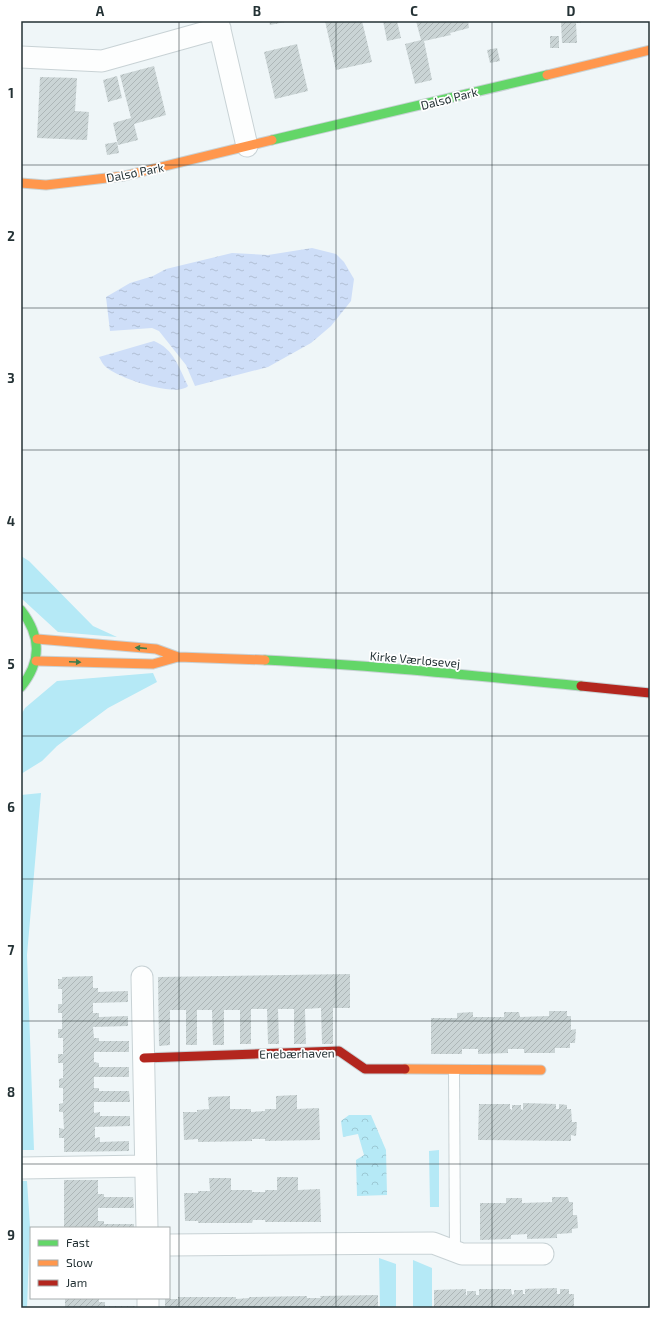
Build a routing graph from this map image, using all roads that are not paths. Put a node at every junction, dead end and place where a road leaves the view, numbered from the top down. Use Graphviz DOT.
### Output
graph roads {
  1 [pos="219,25"];
  2 [pos="650,50"];
  3 [pos="21,57"];
  4 [pos="247,146"];
  5 [pos="21,183"];
  6 [pos="21,610"];
  7 [pos="37,639"];
  8 [pos="178,657"];
  9 [pos="36,661"];
  10 [pos="21,687"];
  11 [pos="650,693"];
  12 [pos="142,977"];
  13 [pos="144,1058"];
  14 [pos="454,1070"];
  15 [pos="541,1070"];
  16 [pos="146,1166"];
  17 [pos="21,1168"];
  18 [pos="147,1227"];
  19 [pos="170,1245"];
  20 [pos="455,1251"];
  21 [pos="543,1254"];
  1 -- 3 [label="street"];
  1 -- 4 [label="street"];
  2 -- 4 [label="street, Dalsø Park"];
  4 -- 5 [label="street, Dalsø Park"];
  6 -- 7 [label="street"];
  8 -- 7 [label="street, Kirke Værløsevej, one-way"];
  7 -- 9 [label="street"];
  9 -- 8 [label="street, Kirke Værløsevej, one-way"];
  8 -- 11 [label="street, Kirke Værløsevej"];
  9 -- 10 [label="street"];
  12 -- 13 [label="street"];
  13 -- 14 [label="street, Enebærhaven"];
  13 -- 16 [label="street"];
  14 -- 15 [label="street, Enebærhaven"];
  14 -- 20 [label="lane"];
  16 -- 17 [label="street"];
  16 -- 18 [label="street"];
  19 -- 20 [label="street"];
  20 -- 21 [label="street"];
}
